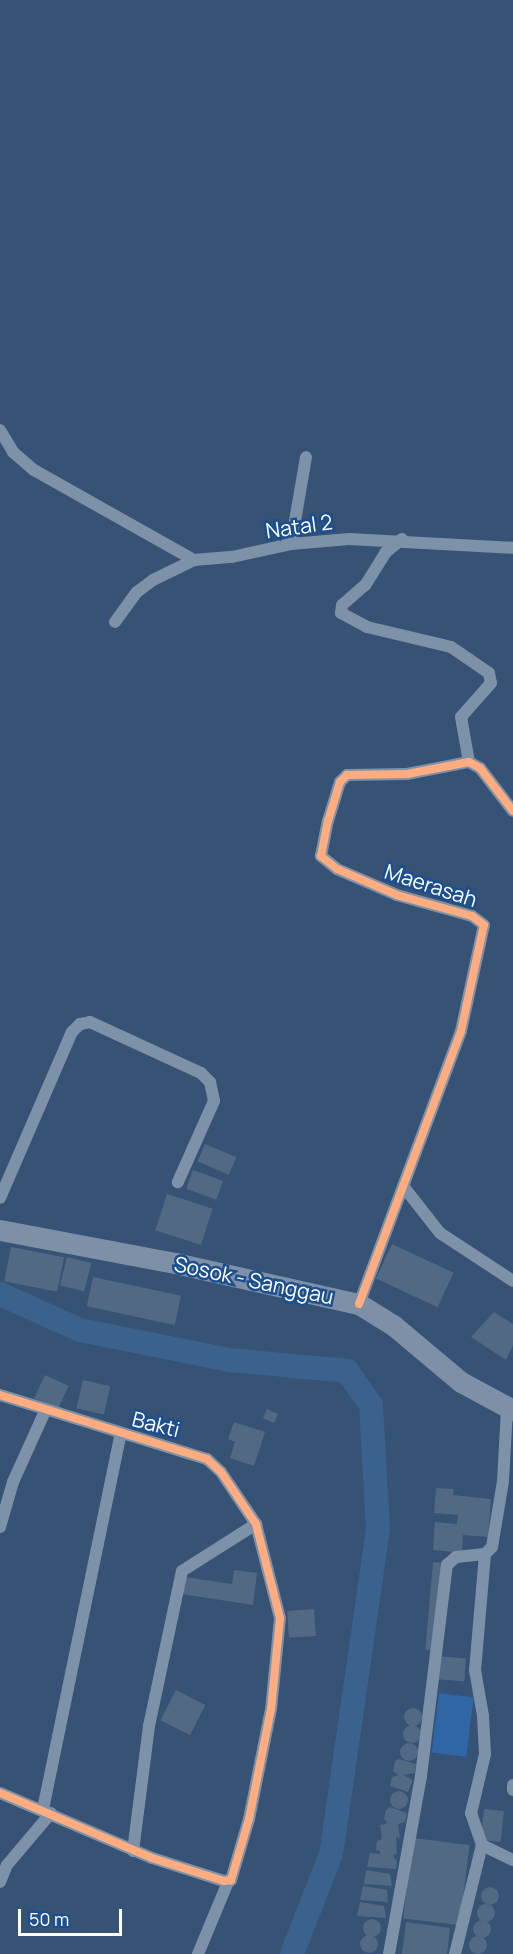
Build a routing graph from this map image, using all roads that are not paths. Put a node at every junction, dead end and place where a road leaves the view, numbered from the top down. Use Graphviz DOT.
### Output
graph roads {
  1 [pos="0,430"];
  2 [pos="306,457"];
  3 [pos="402,539"];
  4 [pos="291,544"];
  5 [pos="513,548"];
  6 [pos="194,560"];
  7 [pos="115,621"];
  8 [pos="469,762"];
  9 [pos="513,811"];
  10 [pos="178,1182"];
  11 [pos="403,1186"];
  12 [pos="0,1198"];
  13 [pos="0,1230"];
  14 [pos="513,1281"];
  15 [pos="359,1304"];
  16 [pos="0,1395"];
  17 [pos="510,1409"];
  18 [pos="45,1411"];
  19 [pos="121,1433"];
  20 [pos="0,1521"];
  21 [pos="256,1524"];
  22 [pos="485,1554"];
  23 [pos="0,1793"];
  24 [pos="47,1811"];
  25 [pos="482,1845"];
  26 [pos="133,1851"];
  27 [pos="513,1860"];
  28 [pos="0,1882"];
  29 [pos="228,1882"];
  30 [pos="198,1954"];
  31 [pos="389,1954"];
  32 [pos="455,1954"];
  1 -- 6 [label="street"];
  2 -- 4 [label="street"];
  3 -- 4 [label="street, Natal 2"];
  3 -- 5 [label="street, Natal 2"];
  3 -- 8 [label="street"];
  4 -- 6 [label="street, Natal 2"];
  6 -- 7 [label="street, Natal 2"];
  8 -- 9 [label="street"];
  8 -- 11 [label="street, Maerasah"];
  10 -- 12 [label="street"];
  11 -- 14 [label="street"];
  11 -- 15 [label="street, Maerasah"];
  13 -- 15 [label="highway, Sosok - Sanggau"];
  15 -- 17 [label="highway, Sosok - Sanggau"];
  16 -- 18 [label="street, Bakti"];
  17 -- 22 [label="street"];
  18 -- 19 [label="street, Bakti"];
  18 -- 20 [label="street"];
  19 -- 21 [label="street, Bakti"];
  19 -- 24 [label="street"];
  21 -- 26 [label="street"];
  21 -- 29 [label="street, Bakti"];
  22 -- 25 [label="street"];
  22 -- 31 [label="street"];
  23 -- 24 [label="street"];
  24 -- 26 [label="street"];
  24 -- 28 [label="street"];
  25 -- 27 [label="street"];
  25 -- 32 [label="street"];
  26 -- 29 [label="street"];
  29 -- 30 [label="street, Bakti"];
}
